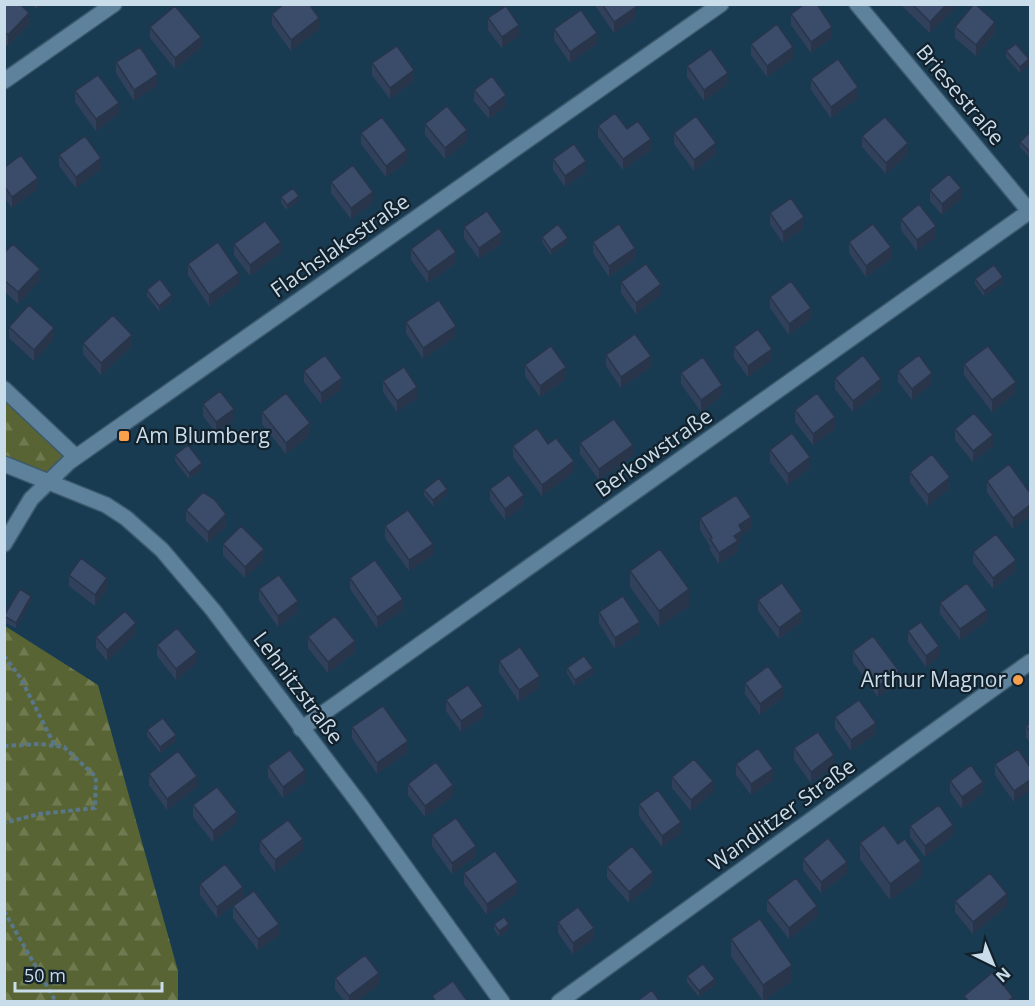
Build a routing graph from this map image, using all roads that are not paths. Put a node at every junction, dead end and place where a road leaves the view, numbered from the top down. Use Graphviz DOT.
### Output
graph roads {
  1 [pos="114,4"];
  2 [pos="721,4"];
  3 [pos="857,4"];
  4 [pos="4,81"];
  5 [pos="1030,212"];
  6 [pos="4,389"];
  7 [pos="76,457"];
  8 [pos="4,464"];
  9 [pos="48,481"];
  10 [pos="4,544"];
  11 [pos="1030,662"];
  12 [pos="301,729"];
  13 [pos="502,1002"];
  14 [pos="558,1002"];
  1 -- 4 [label="street"];
  2 -- 7 [label="street, Flachslakestraße"];
  3 -- 5 [label="street, Briesestraße"];
  5 -- 12 [label="street, Berkowstraße"];
  6 -- 7 [label="street"];
  7 -- 9 [label="street, Flachslakestraße"];
  8 -- 9 [label="street, Lehnitzstraße"];
  9 -- 10 [label="street, Flachslakestraße"];
  9 -- 12 [label="street, Lehnitzstraße"];
  11 -- 14 [label="street, Wandlitzer Straße"];
  12 -- 13 [label="street, Lehnitzstraße"];
}
